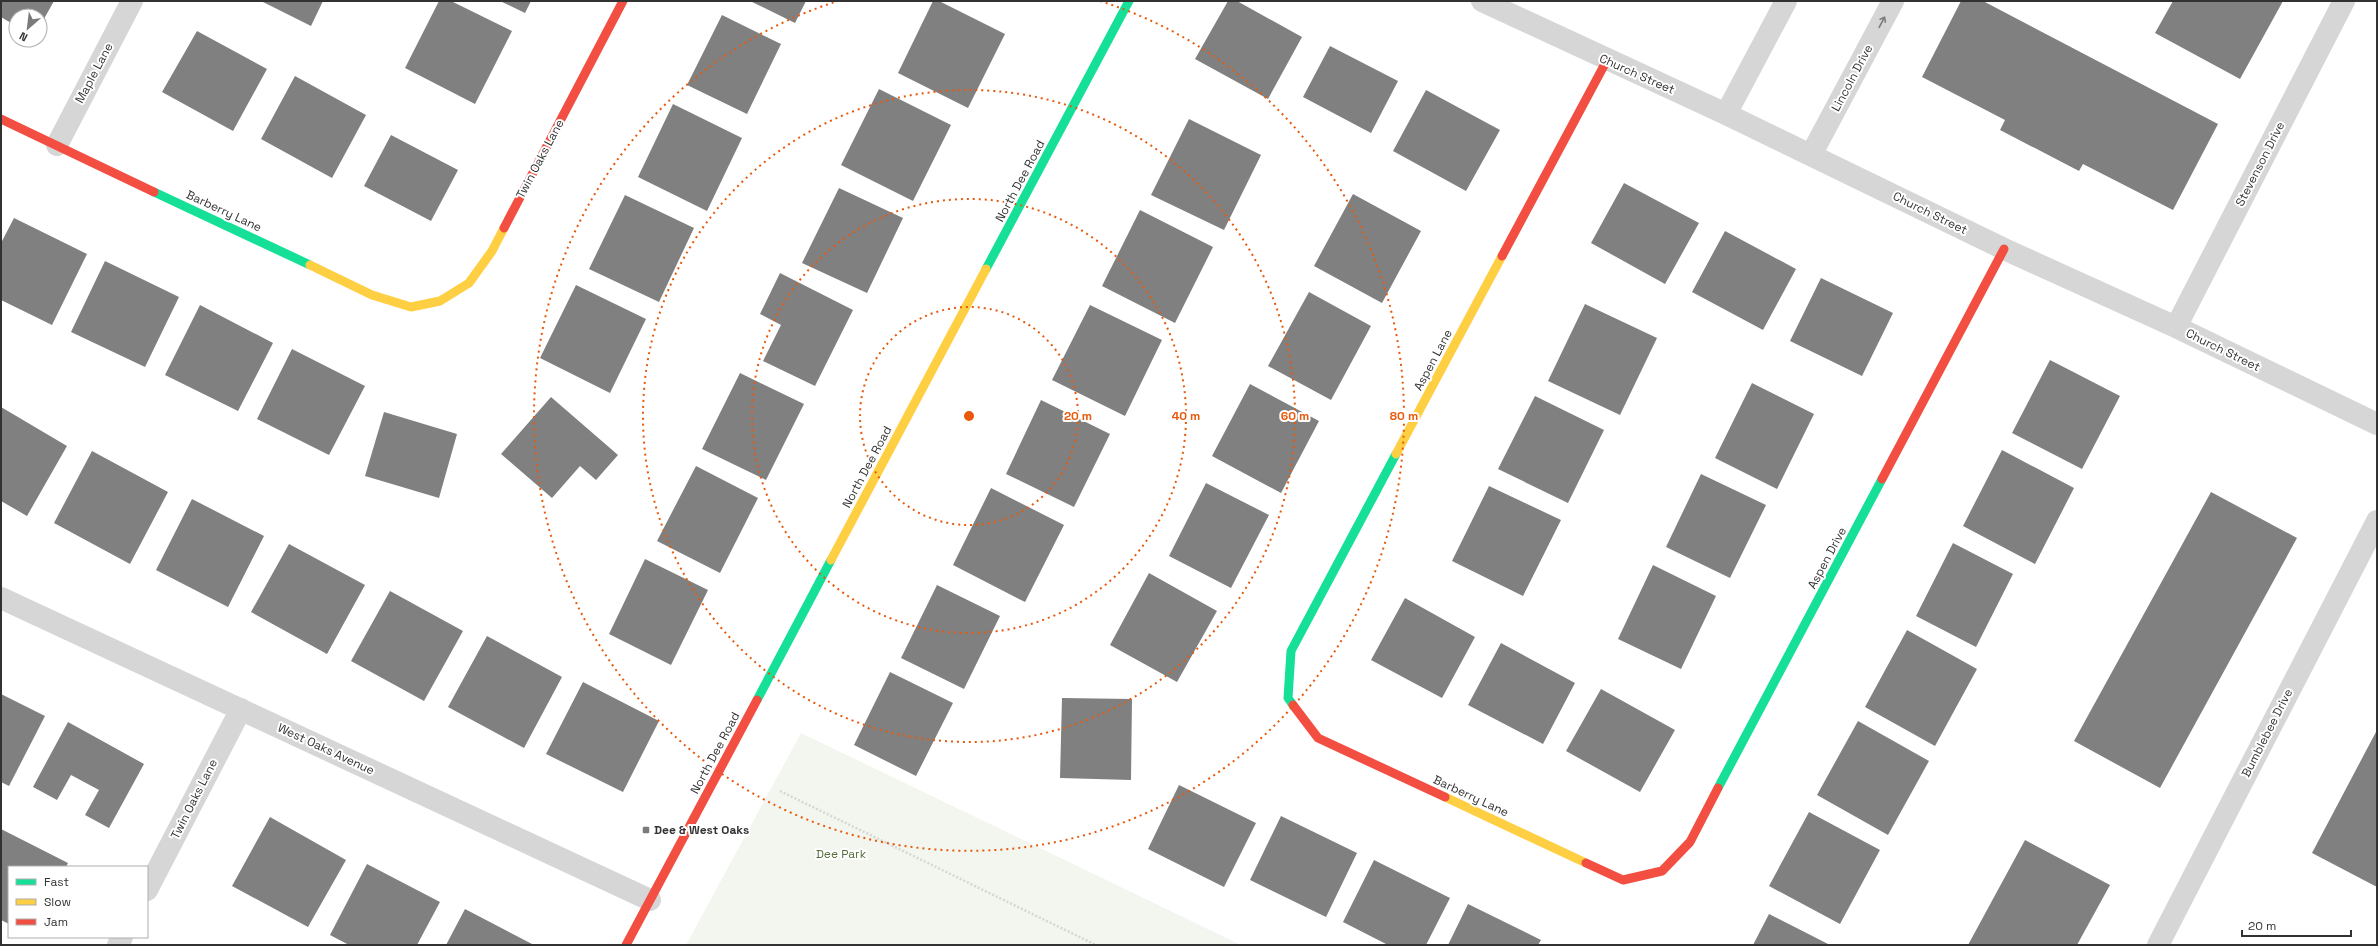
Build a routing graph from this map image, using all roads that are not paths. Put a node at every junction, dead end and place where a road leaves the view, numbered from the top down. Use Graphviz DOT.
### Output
graph roads {
  1 [pos="132,1"];
  2 [pos="623,1"];
  3 [pos="1129,1"];
  4 [pos="1482,1"];
  5 [pos="1786,1"];
  6 [pos="1893,1"];
  7 [pos="2344,1"];
  8 [pos="1607,60"];
  9 [pos="1726,114"];
  10 [pos="1,119"];
  11 [pos="56,145"];
  12 [pos="1811,155"];
  13 [pos="2004,249"];
  14 [pos="440,302"];
  15 [pos="2176,327"];
  16 [pos="2377,424"];
  17 [pos="2377,522"];
  18 [pos="1,598"];
  19 [pos="1288,698"];
  20 [pos="240,709"];
  21 [pos="1662,871"];
  22 [pos="148,888"];
  23 [pos="650,900"];
  24 [pos="626,945"];
  25 [pos="2158,945"];
  1 -- 11 [label="street, Maple Lane"];
  2 -- 14 [label="street, Twin Oaks Lane"];
  3 -- 23 [label="street, North Dee Road"];
  4 -- 8 [label="street, Church Street"];
  5 -- 9 [label="street"];
  12 -- 6 [label="street, Lincoln Drive, one-way"];
  7 -- 15 [label="street, Stevenson Drive"];
  8 -- 9 [label="street, Church Street"];
  8 -- 19 [label="street, Aspen Lane"];
  9 -- 12 [label="street, Church Street"];
  10 -- 11 [label="street, Barberry Lane"];
  11 -- 14 [label="street, Barberry Lane"];
  12 -- 13 [label="street, Church Street"];
  13 -- 15 [label="street, Church Street"];
  13 -- 21 [label="street, Aspen Drive"];
  15 -- 16 [label="street, Church Street"];
  17 -- 25 [label="street, Bumblebee Drive"];
  18 -- 20 [label="street, West Oaks Avenue"];
  19 -- 21 [label="street, Barberry Lane"];
  20 -- 22 [label="street, Twin Oaks Lane"];
  20 -- 23 [label="street, West Oaks Avenue"];
  23 -- 24 [label="street, North Dee Road"];
}
